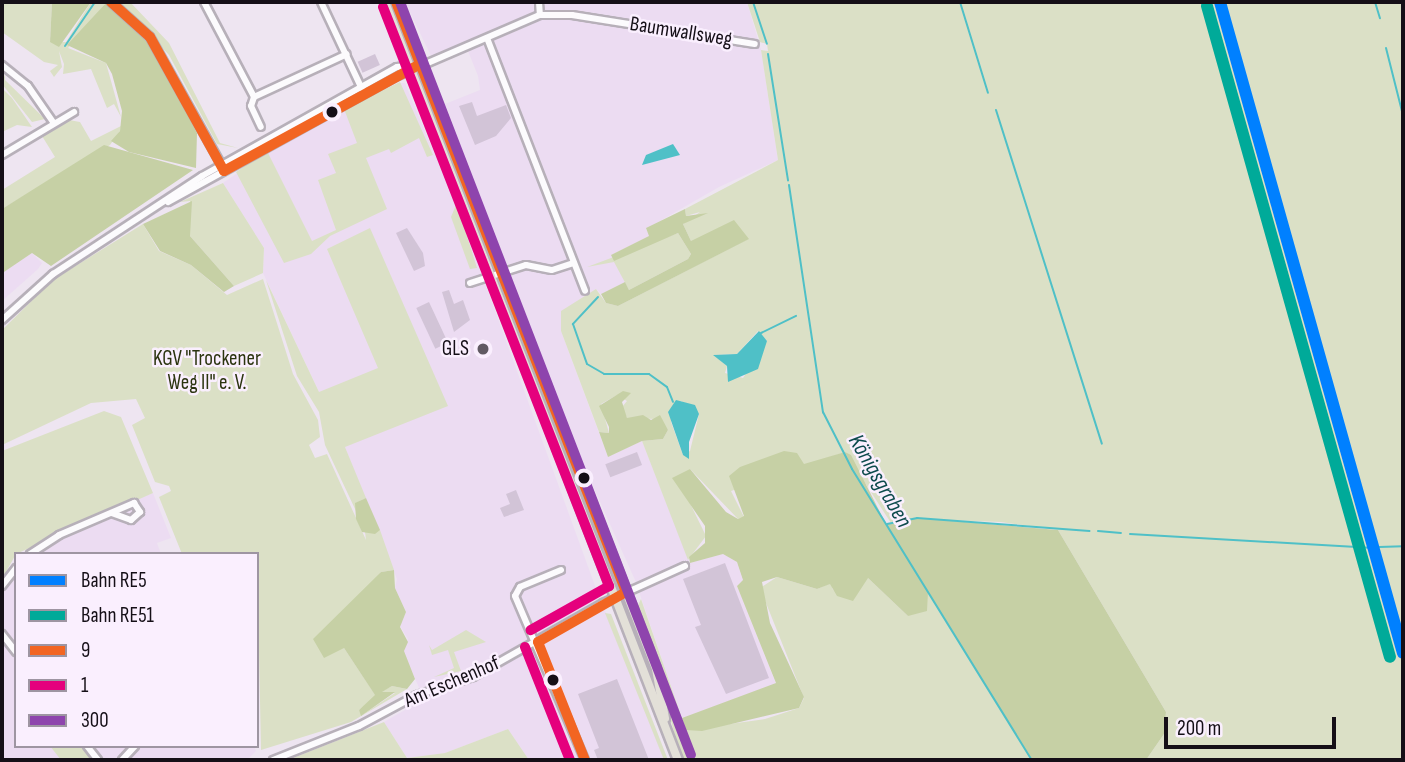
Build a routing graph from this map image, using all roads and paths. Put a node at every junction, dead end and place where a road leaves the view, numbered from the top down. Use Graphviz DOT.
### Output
graph roads {
  1 [pos="111,2"];
  2 [pos="204,2"];
  3 [pos="321,2"];
  4 [pos="385,2"];
  5 [pos="396,2"];
  6 [pos="539,2"];
  7 [pos="540,15"];
  8 [pos="487,38"];
  9 [pos="755,44"];
  10 [pos="347,54"];
  11 [pos="420,64"];
  12 [pos="2,65"];
  13 [pos="410,66"];
  14 [pos="362,89"];
  15 [pos="254,97"];
  16 [pos="75,112"];
  17 [pos="53,122"];
  18 [pos="261,127"];
  19 [pos="2,155"];
  20 [pos="223,168"];
  21 [pos="574,263"];
  22 [pos="500,273"];
  23 [pos="490,276"];
  24 [pos="470,282"];
  25 [pos="585,291"];
  26 [pos="2,320"];
  27 [pos="112,513"];
  28 [pos="34,552"];
  29 [pos="685,566"];
  30 [pos="561,570"];
  31 [pos="14,571"];
  32 [pos="2,586"];
  33 [pos="626,592"];
  34 [pos="615,597"];
  35 [pos="2,634"];
  36 [pos="538,642"];
  37 [pos="14,649"];
  38 [pos="273,760"];
  39 [pos="585,760"];
  40 [pos="678,760"];
  1 -- 20 [label="street"];
  2 -- 15 [label="street"];
  3 -- 10 [label="street"];
  4 -- 13 [label="main road"];
  5 -- 11 [label="main road"];
  6 -- 7 [label="street"];
  7 -- 8 [label="street, Baumwallsweg"];
  7 -- 9 [label="street, Baumwallsweg"];
  8 -- 11 [label="street, Baumwallsweg"];
  8 -- 21 [label="street"];
  10 -- 14 [label="street"];
  10 -- 15 [label="street"];
  11 -- 13 [label="street"];
  11 -- 22 [label="main road"];
  12 -- 17 [label="street"];
  13 -- 14 [label="street"];
  13 -- 20 [label="street"];
  13 -- 23 [label="main road"];
  14 -- 20 [label="street"];
  15 -- 18 [label="street"];
  16 -- 17 [label="street"];
  17 -- 19 [label="street"];
  20 -- 26 [label="street"];
  21 -- 22 [label="street"];
  21 -- 25 [label="street"];
  22 -- 23 [label="street"];
  22 -- 33 [label="main road"];
  23 -- 24 [label="street"];
  23 -- 34 [label="main road"];
  27 -- 28 [label="street"];
  29 -- 33 [label="street, Am Eschenhof"];
  30 -- 36 [label="street"];
  31 -- 32 [label="street"];
  33 -- 34 [label="street, Am Eschenhof"];
  33 -- 40 [label="main road"];
  34 -- 36 [label="street, Am Eschenhof"];
  34 -- 40 [label="main road"];
  35 -- 37 [label="street"];
  36 -- 38 [label="street, Am Eschenhof"];
  36 -- 39 [label="street"];
}
